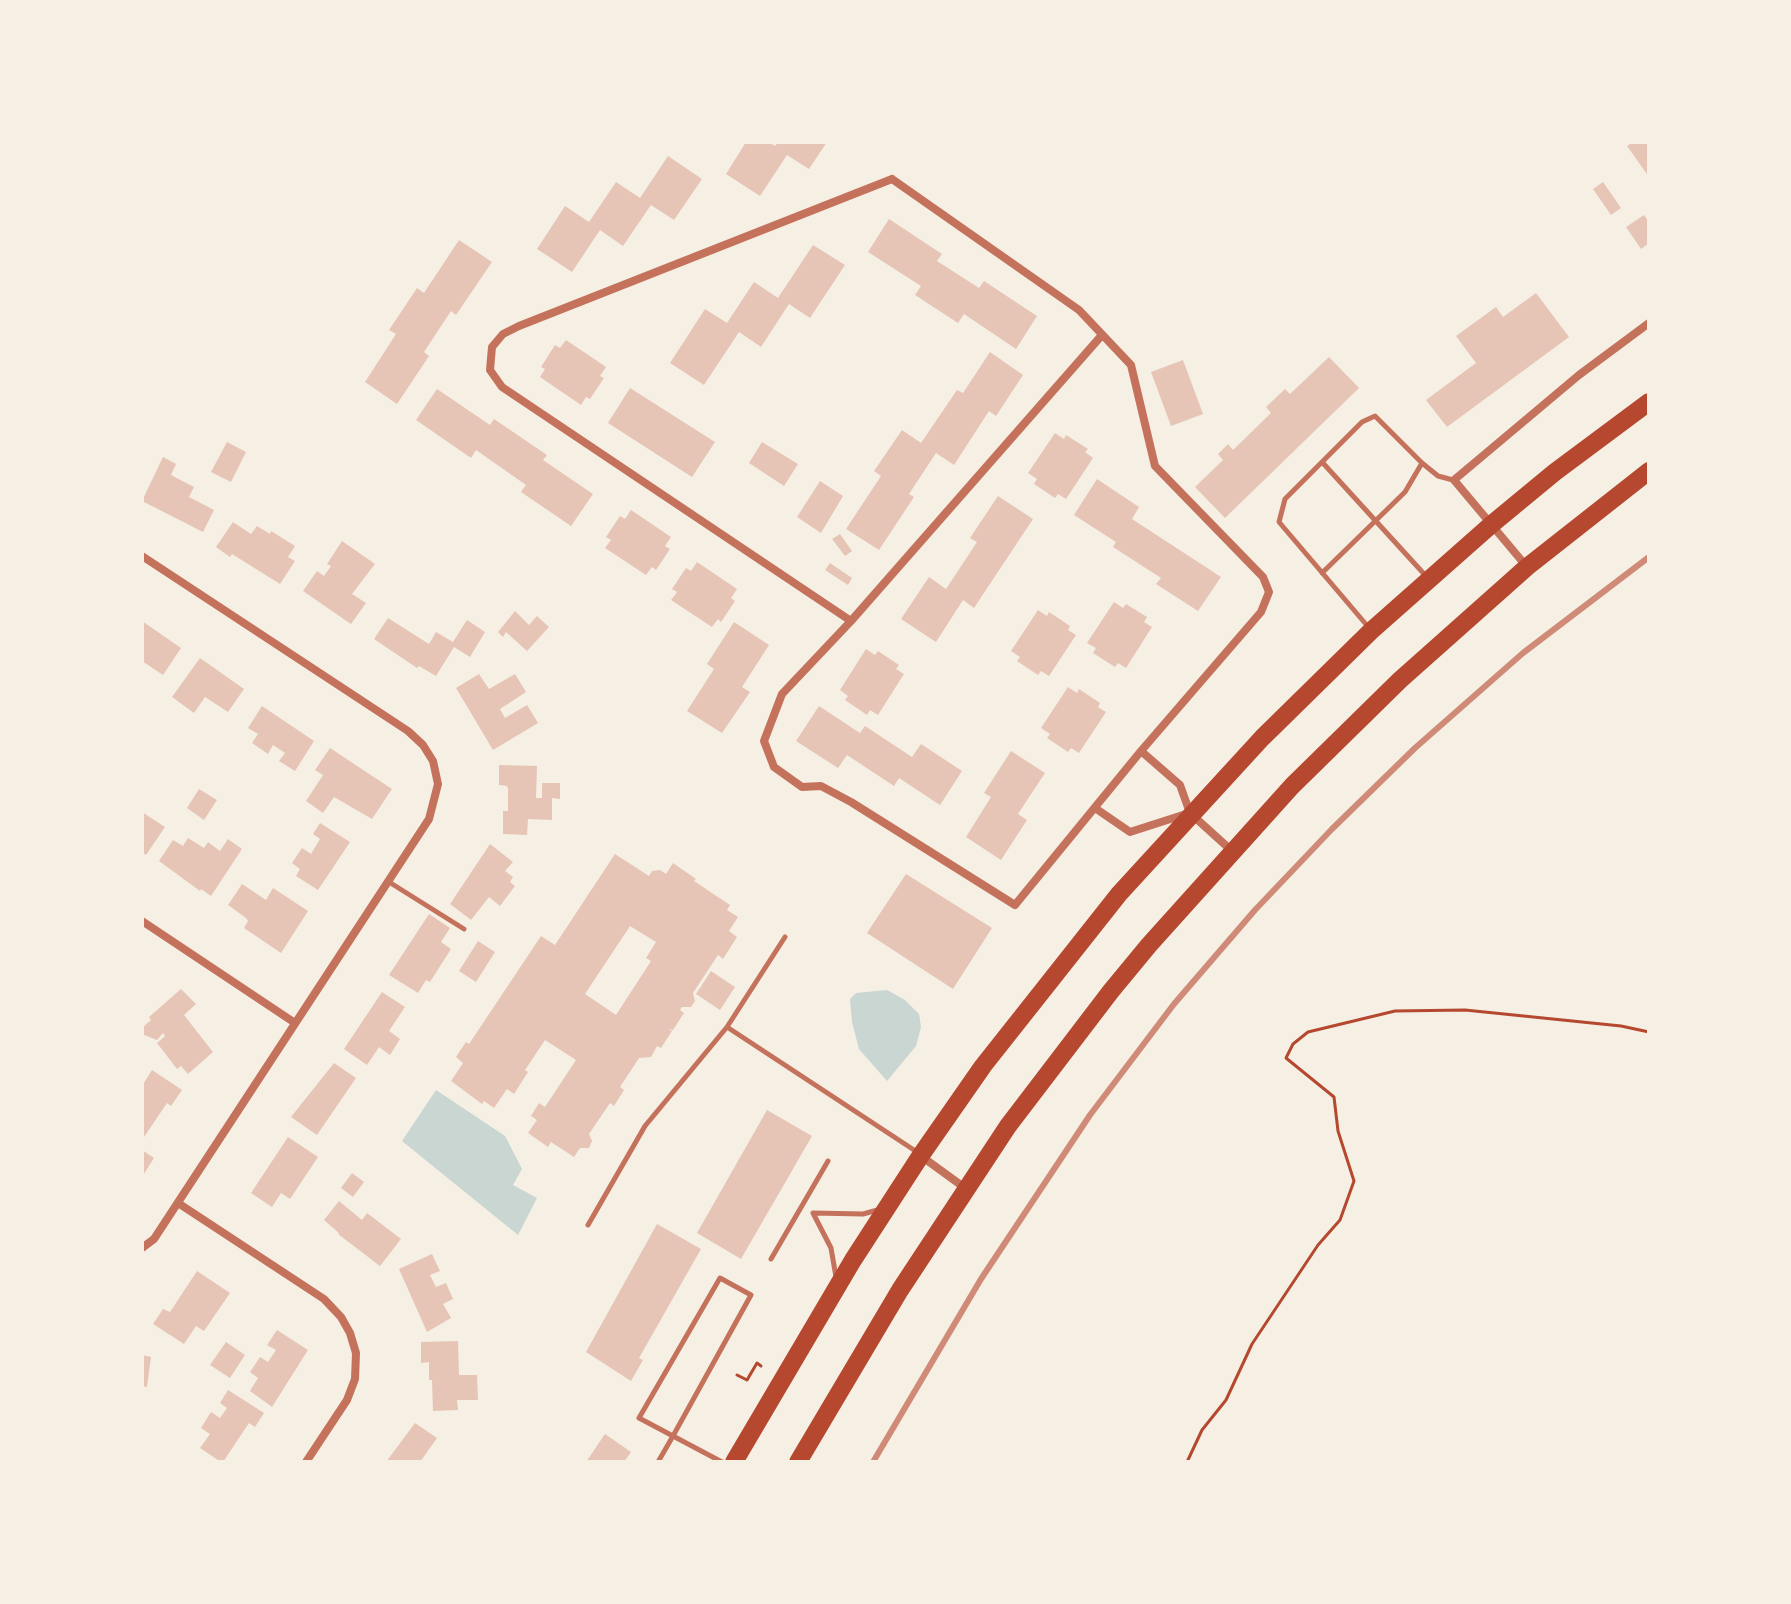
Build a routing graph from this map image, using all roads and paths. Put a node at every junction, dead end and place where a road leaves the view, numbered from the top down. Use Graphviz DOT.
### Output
graph roads {
  1 [pos="1649,323"];
  2 [pos="1102,335"];
  3 [pos="1649,402"];
  4 [pos="1322,462"];
  5 [pos="1422,463"];
  6 [pos="1649,471"];
  7 [pos="1454,480"];
  8 [pos="1375,521"];
  9 [pos="1492,524"];
  10 [pos="142,556"];
  11 [pos="1527,567"];
  12 [pos="1322,573"];
  13 [pos="1429,579"];
  14 [pos="851,621"];
  15 [pos="1371,631"];
  16 [pos="1141,751"];
  17 [pos="1095,808"];
  18 [pos="1190,813"];
  19 [pos="1232,851"];
  20 [pos="388,881"];
  21 [pos="142,921"];
  22 [pos="464,929"];
  23 [pos="785,937"];
  24 [pos="295,1023"];
  25 [pos="727,1027"];
  26 [pos="1649,1032"];
  27 [pos="921,1155"];
  28 [pos="828,1161"];
  29 [pos="966,1189"];
  30 [pos="178,1203"];
  31 [pos="802,1206"];
  32 [pos="886,1207"];
  33 [pos="813,1213"];
  34 [pos="588,1225"];
  35 [pos="142,1248"];
  36 [pos="771,1259"];
  37 [pos="837,1287"];
  38 [pos="761,1366"];
  39 [pos="737,1375"];
  40 [pos="673,1436"];
  41 [pos="306,1462"];
  42 [pos="658,1462"];
  43 [pos="722,1462"];
  44 [pos="734,1462"];
  45 [pos="798,1462"];
  46 [pos="1187,1462"];
  1 -- 7 [label="street"];
  2 -- 14 [label="street"];
  2 -- 14 [label="street"];
  2 -- 16 [label="street"];
  3 -- 9 [label="highway"];
  4 -- 5 [label="lane"];
  4 -- 8 [label="lane"];
  4 -- 12 [label="lane"];
  5 -- 7 [label="lane"];
  5 -- 8 [label="lane"];
  6 -- 11 [label="highway"];
  7 -- 9 [label="street"];
  8 -- 12 [label="lane"];
  8 -- 13 [label="lane"];
  9 -- 11 [label="street"];
  9 -- 13 [label="highway"];
  10 -- 20 [label="street"];
  11 -- 19 [label="highway"];
  12 -- 15 [label="lane"];
  13 -- 15 [label="highway"];
  14 -- 17 [label="street"];
  15 -- 18 [label="highway"];
  16 -- 17 [label="street"];
  16 -- 18 [label="street"];
  17 -- 18 [label="street"];
  18 -- 19 [label="street"];
  18 -- 27 [label="highway"];
  19 -- 29 [label="highway"];
  20 -- 22 [label="lane"];
  20 -- 24 [label="street"];
  21 -- 24 [label="street"];
  23 -- 25 [label="lane"];
  24 -- 30 [label="street"];
  25 -- 27 [label="lane"];
  25 -- 34 [label="lane"];
  26 -- 46 [label="path"];
  27 -- 29 [label="street"];
  27 -- 32 [label="highway"];
  28 -- 31 [label="lane"];
  29 -- 45 [label="highway"];
  30 -- 35 [label="street"];
  30 -- 41 [label="street"];
  31 -- 33 [label="lane"];
  31 -- 36 [label="lane"];
  32 -- 33 [label="lane"];
  32 -- 37 [label="highway"];
  33 -- 37 [label="lane"];
  37 -- 44 [label="highway"];
  38 -- 39 [label="path"];
  40 -- 40 [label="lane"];
  40 -- 42 [label="lane"];
  40 -- 43 [label="lane"];
}
